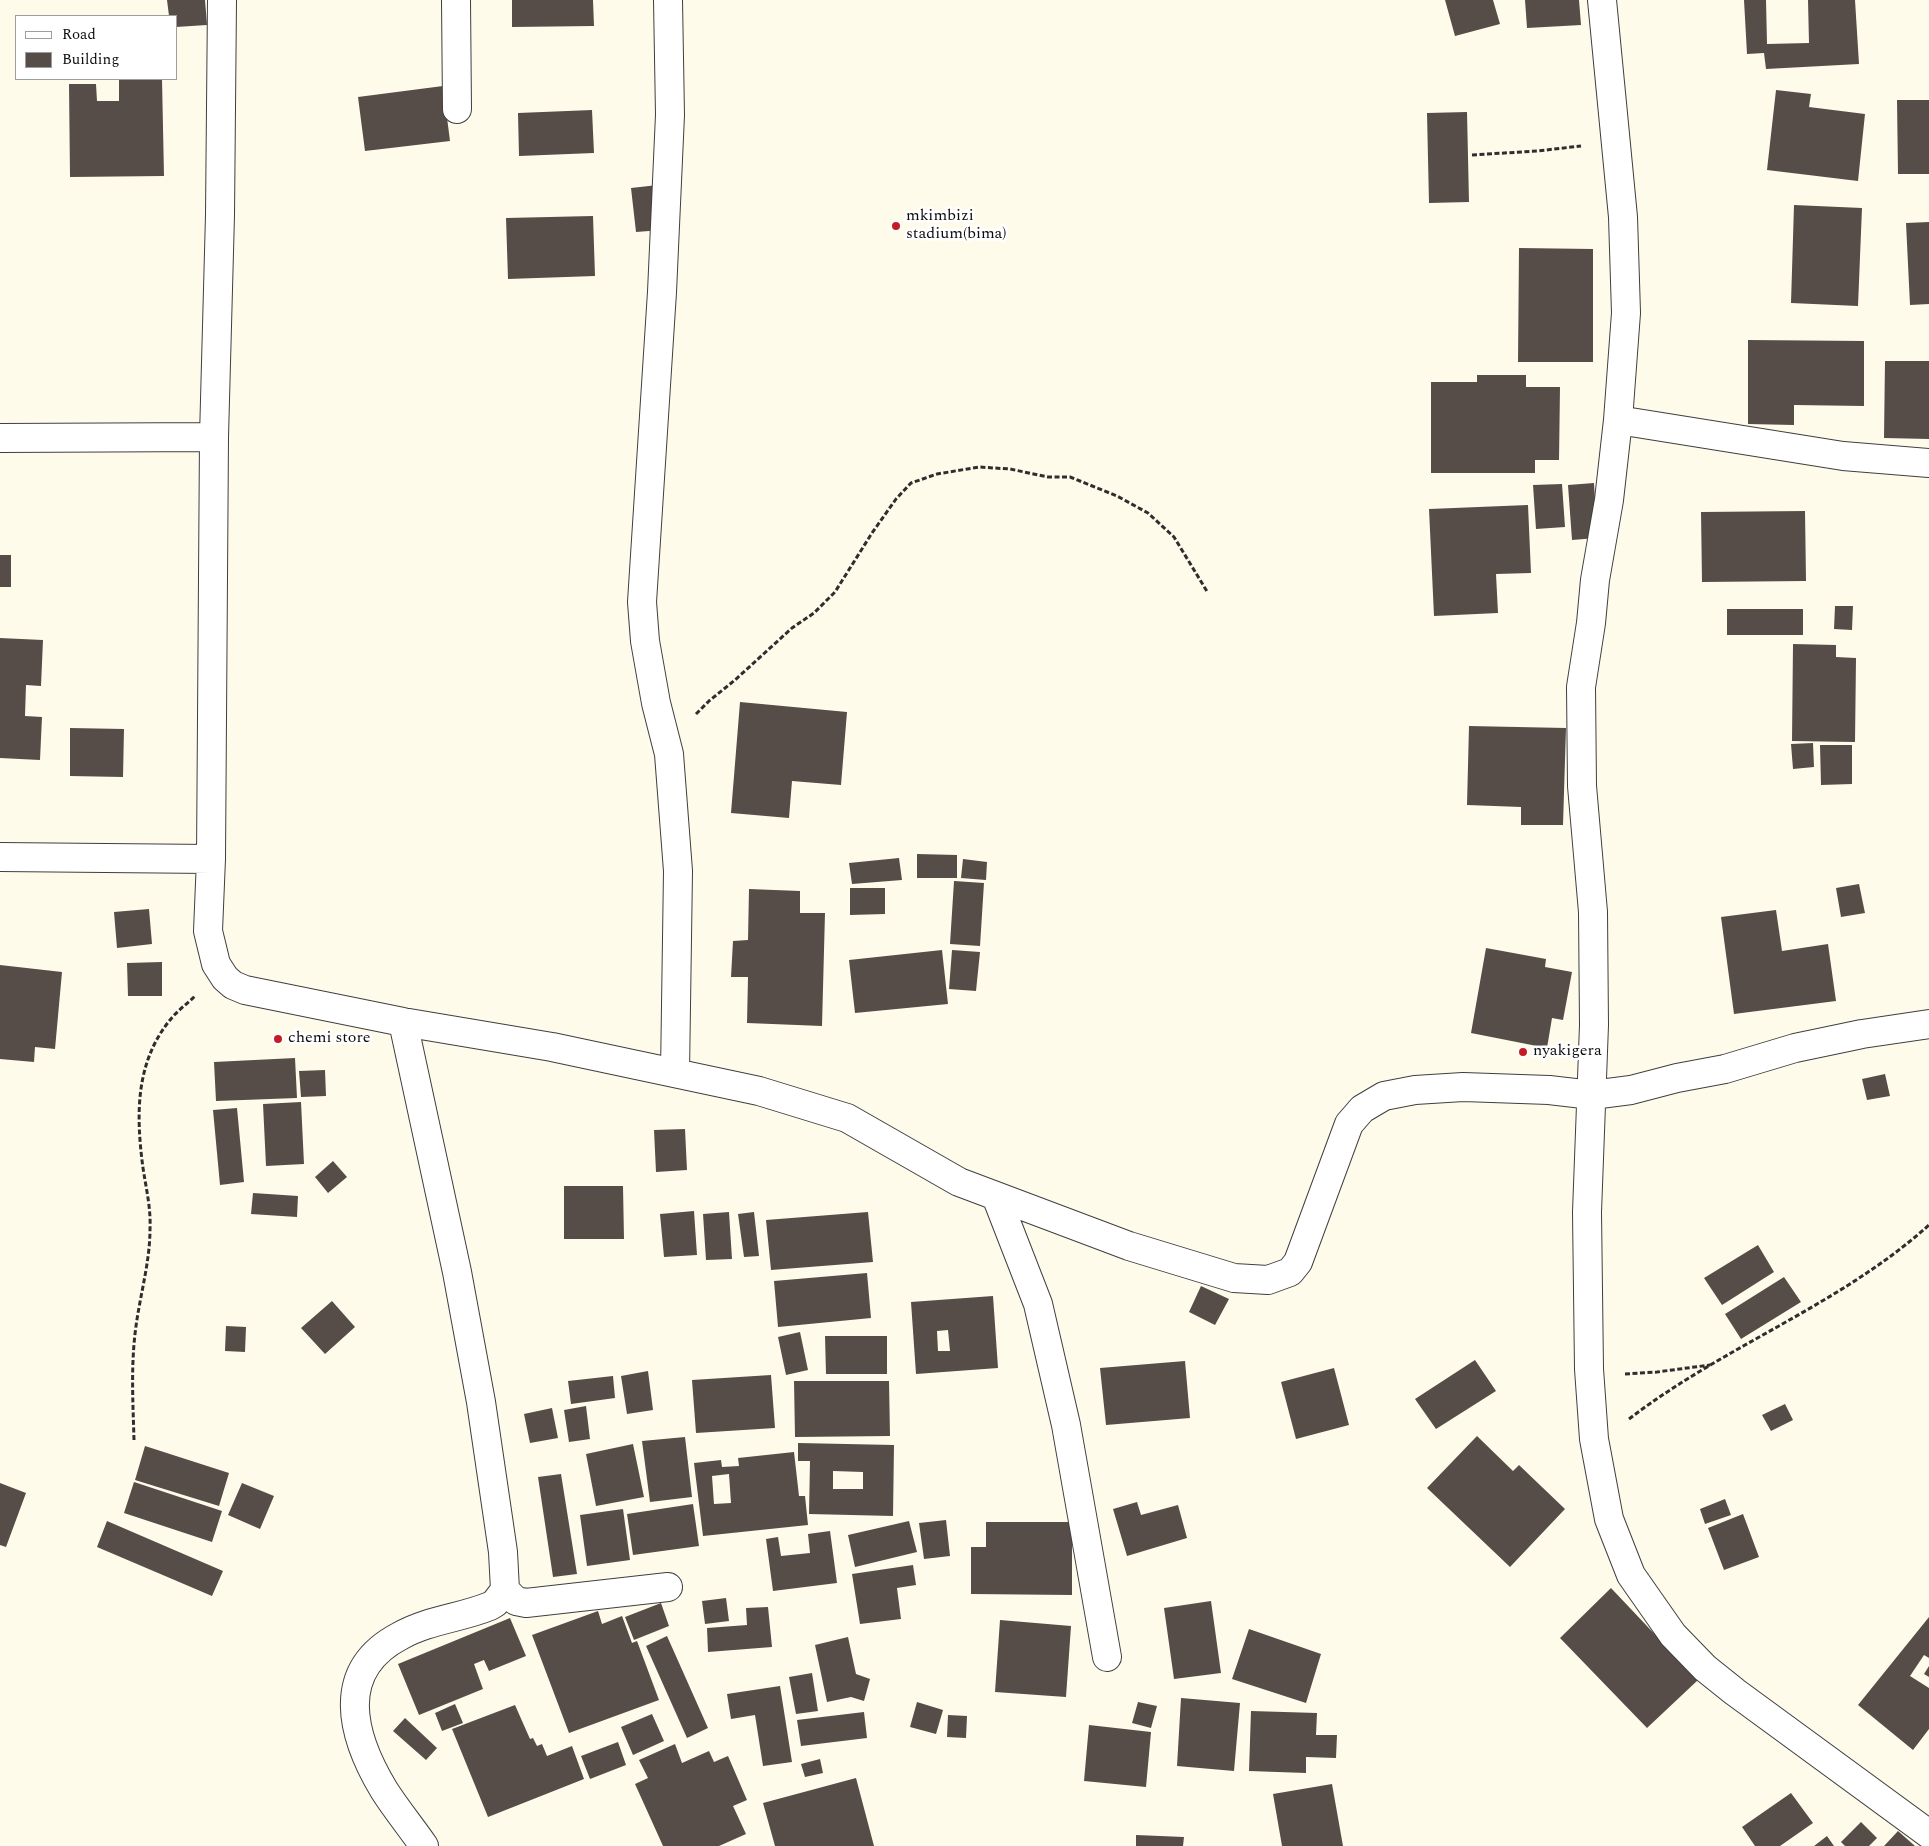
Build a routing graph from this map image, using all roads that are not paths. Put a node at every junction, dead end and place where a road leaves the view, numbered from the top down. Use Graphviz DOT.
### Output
graph roads {
  1 [pos="222,0"];
  2 [pos="456,0"];
  3 [pos="668,0"];
  4 [pos="1602,0"];
  5 [pos="457,109"];
  6 [pos="1618,420"];
  7 [pos="214,437"];
  8 [pos="0,438"];
  9 [pos="1929,463"];
  10 [pos="0,857"];
  11 [pos="211,859"];
  12 [pos="403,1022"];
  13 [pos="1929,1024"];
  14 [pos="675,1073"];
  15 [pos="1592,1096"];
  16 [pos="996,1196"];
  17 [pos="668,1587"];
  18 [pos="505,1590"];
  19 [pos="1107,1658"];
  20 [pos="1929,1834"];
  21 [pos="424,1846"];
  1 -- 7 [label="street"];
  2 -- 5 [label="street"];
  3 -- 14 [label="street"];
  4 -- 6 [label="street"];
  6 -- 9 [label="street"];
  6 -- 15 [label="street"];
  7 -- 8 [label="street"];
  7 -- 11 [label="street"];
  10 -- 11 [label="street"];
  11 -- 12 [label="street"];
  12 -- 14 [label="street"];
  12 -- 18 [label="street"];
  13 -- 15 [label="street"];
  14 -- 16 [label="street"];
  15 -- 16 [label="street"];
  15 -- 20 [label="street"];
  16 -- 19 [label="street"];
  17 -- 18 [label="street"];
  18 -- 21 [label="street"];
}
